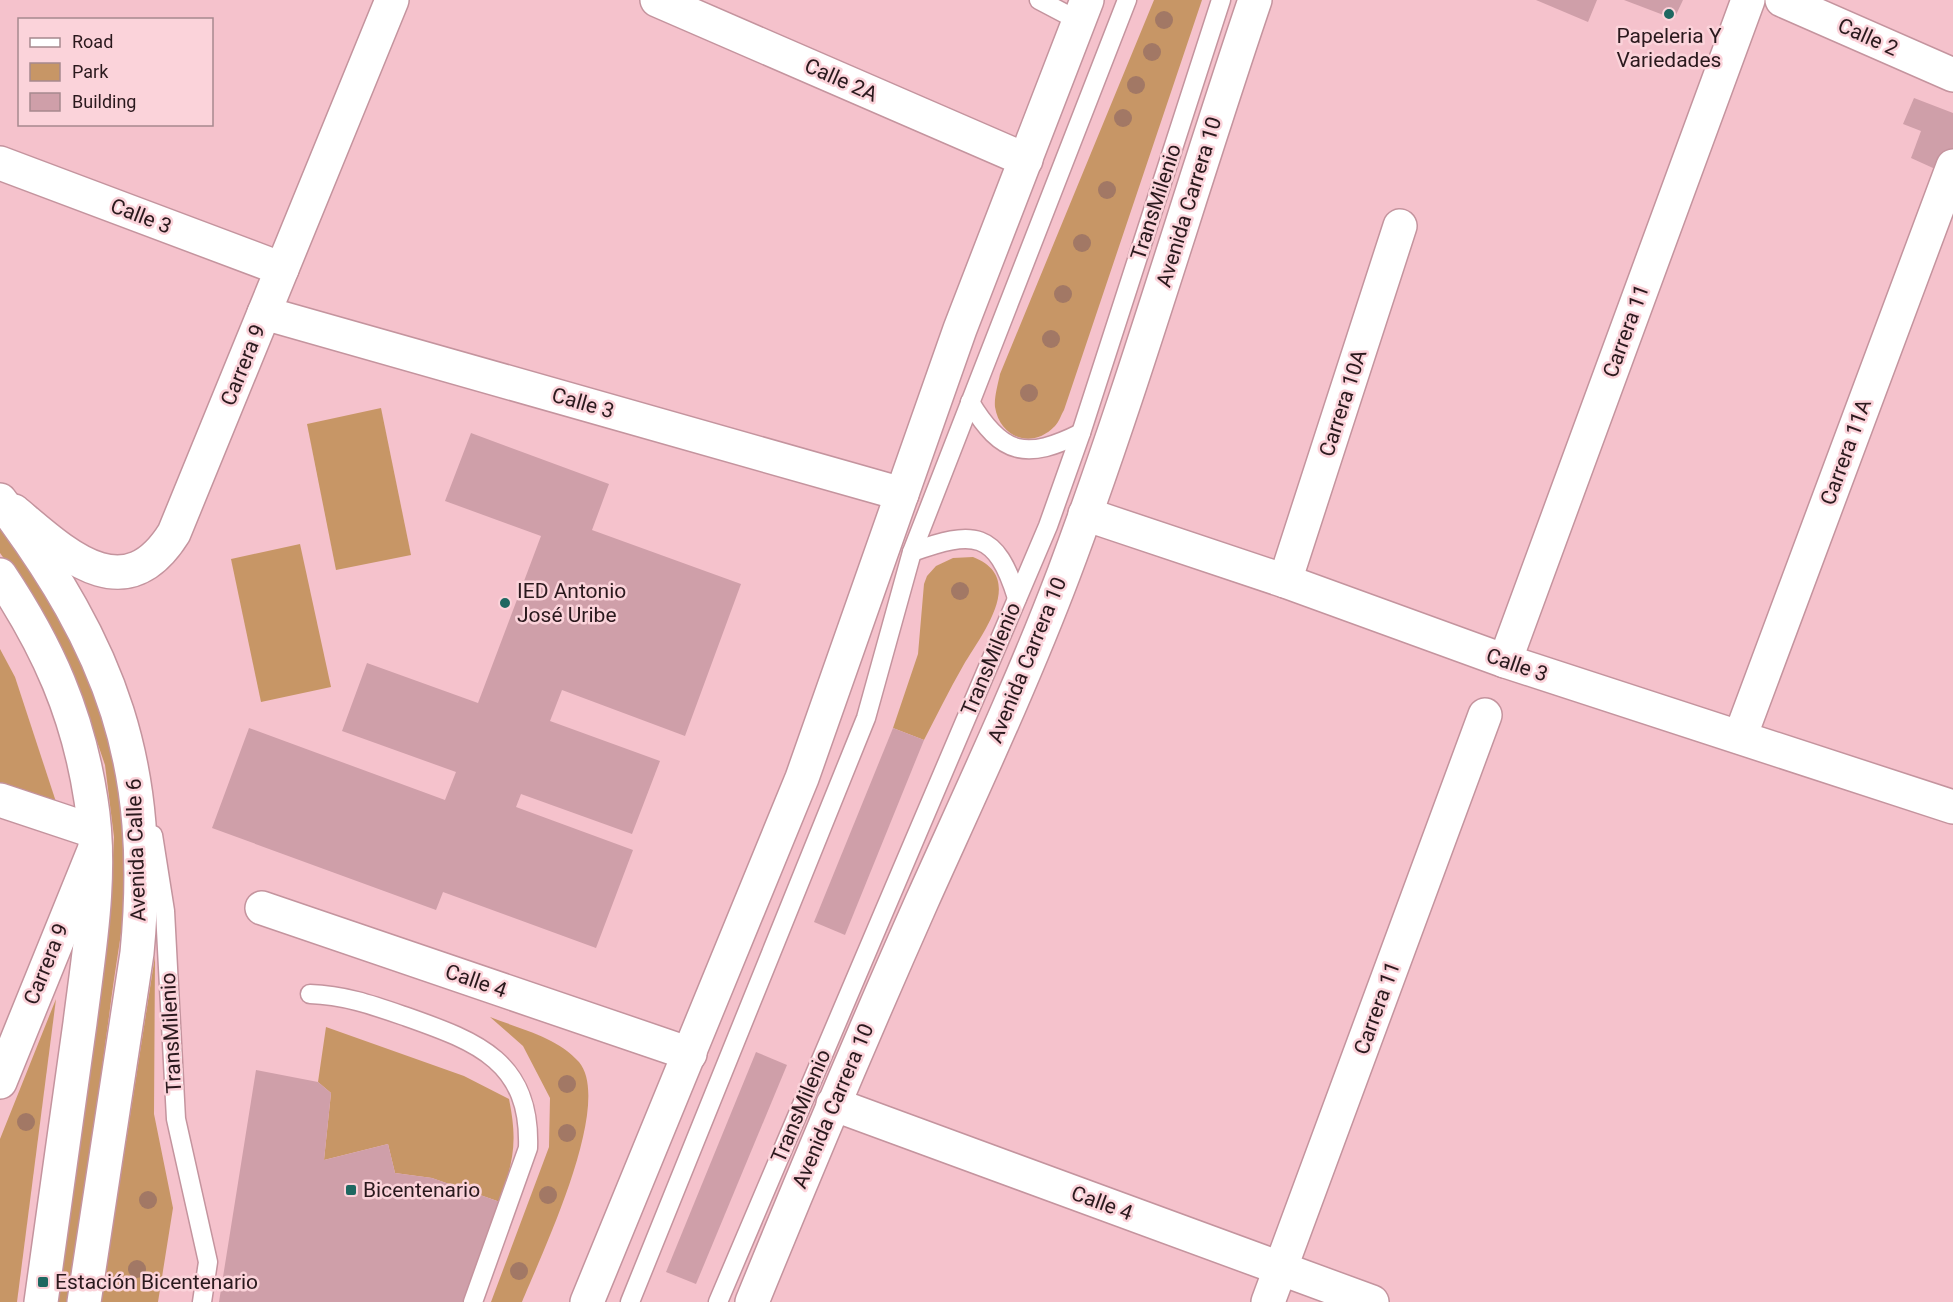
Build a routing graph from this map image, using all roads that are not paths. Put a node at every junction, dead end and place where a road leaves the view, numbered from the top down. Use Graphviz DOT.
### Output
graph roads {
  1 [pos="392,0"];
  2 [pos="657,0"];
  3 [pos="1039,0"];
  4 [pos="1127,0"];
  5 [pos="1221,0"];
  6 [pos="1255,0"];
  7 [pos="1748,0"];
  8 [pos="1782,0"];
  9 [pos="1083,11"];
  10 [pos="1953,75"];
  11 [pos="1026,160"];
  12 [pos="0,163"];
  13 [pos="1953,166"];
  14 [pos="1400,226"];
  15 [pos="282,268"];
  16 [pos="264,313"];
  17 [pos="970,402"];
  18 [pos="1081,433"];
  19 [pos="902,494"];
  20 [pos="0,500"];
  21 [pos="1085,514"];
  22 [pos="912,552"];
  23 [pos="0,575"];
  24 [pos="1285,581"];
  25 [pos="1017,598"];
  26 [pos="1505,661"];
  27 [pos="1485,715"];
  28 [pos="1740,737"];
  29 [pos="132,764"];
  30 [pos="0,800"];
  31 [pos="1953,807"];
  32 [pos="94,839"];
  33 [pos="262,908"];
  34 [pos="310,994"];
  35 [pos="690,1054"];
  36 [pos="0,1082"];
  37 [pos="832,1104"];
  38 [pos="1280,1268"];
  39 [pos="40,1302"];
  40 [pos="84,1302"];
  41 [pos="202,1302"];
  42 [pos="473,1302"];
  43 [pos="587,1302"];
  44 [pos="630,1302"];
  45 [pos="718,1302"];
  46 [pos="752,1302"];
  47 [pos="1268,1302"];
  48 [pos="1372,1302"];
  1 -- 15 [label="street, Carrera 9"];
  2 -- 11 [label="street, Calle 2A"];
  3 -- 9 [label="lane"];
  4 -- 17 [label="lane"];
  5 -- 18 [label="lane, TransMilenio"];
  6 -- 21 [label="street, Avenida Carrera 10"];
  7 -- 26 [label="street, Carrera 11"];
  8 -- 10 [label="street, Calle 2"];
  9 -- 11 [label="street"];
  11 -- 19 [label="street"];
  12 -- 15 [label="street, Calle 3"];
  13 -- 28 [label="street, Carrera 11A"];
  14 -- 24 [label="street, Carrera 10A"];
  15 -- 16 [label="street, Carrera 9"];
  16 -- 19 [label="street, Calle 3"];
  16 -- 20 [label="street, Carrera 9"];
  17 -- 18 [label="lane"];
  17 -- 22 [label="lane"];
  18 -- 25 [label="lane, TransMilenio"];
  19 -- 35 [label="street"];
  20 -- 29 [label="street, Avenida Calle 6"];
  21 -- 24 [label="street, Calle 3"];
  21 -- 37 [label="street, Avenida Carrera 10"];
  22 -- 25 [label="lane"];
  22 -- 44 [label="lane"];
  23 -- 32 [label="street, Avenida Calle 6"];
  24 -- 26 [label="street, Calle 3"];
  25 -- 45 [label="lane, TransMilenio"];
  26 -- 28 [label="street, Calle 3"];
  27 -- 38 [label="street, Carrera 11"];
  28 -- 31 [label="street, Calle 3"];
  29 -- 40 [label="street, Avenida Calle 6"];
  29 -- 41 [label="lane, TransMilenio"];
  30 -- 32 [label="street"];
  32 -- 36 [label="street, Carrera 9"];
  32 -- 39 [label="street, Avenida Calle 6"];
  33 -- 35 [label="street, Calle 4"];
  34 -- 42 [label="lane"];
  35 -- 43 [label="street"];
  37 -- 38 [label="street, Calle 4"];
  37 -- 46 [label="street, Avenida Carrera 10"];
  38 -- 47 [label="street, Carrera 11"];
  38 -- 48 [label="street, Calle 4"];
}
